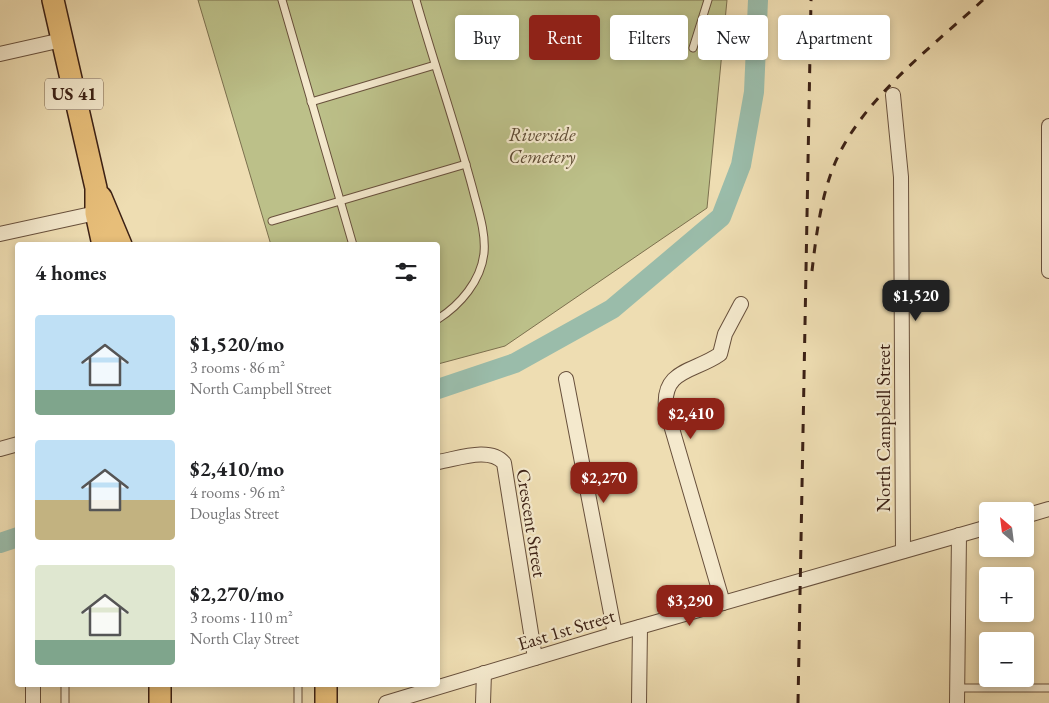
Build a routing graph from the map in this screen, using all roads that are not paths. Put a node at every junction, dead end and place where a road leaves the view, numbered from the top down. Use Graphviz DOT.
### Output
graph roads {
  1 [pos="53,0"];
  2 [pos="416,0"];
  3 [pos="708,0"];
  4 [pos="285,1"];
  5 [pos="62,40"];
  6 [pos="693,48"];
  7 [pos="0,54"];
  8 [pos="435,65"];
  9 [pos="894,96"];
  10 [pos="311,102"];
  11 [pos="1049,126"];
  12 [pos="466,164"];
  13 [pos="96,188"];
  14 [pos="341,200"];
  15 [pos="96,213"];
  16 [pos="272,221"];
  17 [pos="0,234"];
  18 [pos="102,242"];
  19 [pos="120,242"];
  20 [pos="352,242"];
  21 [pos="1049,271"];
  22 [pos="741,304"];
  23 [pos="440,318"];
  24 [pos="566,378"];
  25 [pos="15,445"];
  26 [pos="0,448"];
  27 [pos="440,462"];
  28 [pos="1049,509"];
  29 [pos="1034,513"];
  30 [pos="979,529"];
  31 [pos="959,535"];
  32 [pos="903,551"];
  33 [pos="723,603"];
  34 [pos="640,626"];
  35 [pos="615,634"];
  36 [pos="535,658"];
  37 [pos="484,673"];
  38 [pos="440,684"];
  39 [pos="34,687"];
  40 [pos="65,687"];
  41 [pos="160,687"];
  42 [pos="298,687"];
  43 [pos="326,687"];
  44 [pos="429,687"];
  45 [pos="957,688"];
  46 [pos="1049,688"];
  47 [pos="33,703"];
  48 [pos="65,703"];
  49 [pos="160,703"];
  50 [pos="298,703"];
  51 [pos="326,703"];
  52 [pos="386,703"];
  53 [pos="483,703"];
  54 [pos="639,703"];
  55 [pos="957,703"];
  1 -- 5 [label="main road, US 41"];
  2 -- 8 [label="lane"];
  3 -- 6 [label="lane"];
  4 -- 10 [label="lane"];
  5 -- 7 [label="street"];
  5 -- 13 [label="main road, US 41"];
  8 -- 10 [label="lane"];
  8 -- 12 [label="lane"];
  9 -- 32 [label="street, North Campbell Street"];
  10 -- 14 [label="lane"];
  11 -- 21 [label="street"];
  12 -- 14 [label="lane"];
  12 -- 23 [label="lane"];
  13 -- 15 [label="main road, US 41"];
  13 -- 19 [label="main road, US 41"];
  14 -- 16 [label="lane"];
  14 -- 20 [label="lane"];
  15 -- 17 [label="street"];
  15 -- 18 [label="main road, US 41"];
  22 -- 33 [label="street"];
  24 -- 35 [label="street"];
  25 -- 26 [label="street"];
  27 -- 36 [label="street, Crescent Street"];
  28 -- 29 [label="street"];
  30 -- 31 [label="street, East 1st Street"];
  31 -- 32 [label="street, East 1st Street"];
  31 -- 45 [label="street"];
  32 -- 33 [label="street, East 1st Street"];
  33 -- 34 [label="street, East 1st Street"];
  34 -- 35 [label="street, East 1st Street"];
  34 -- 54 [label="street"];
  35 -- 36 [label="street, East 1st Street"];
  36 -- 37 [label="street, East 1st Street"];
  37 -- 38 [label="street, East 1st Street"];
  37 -- 53 [label="street"];
  39 -- 47 [label="street"];
  40 -- 48 [label="lane"];
  41 -- 49 [label="main road"];
  42 -- 50 [label="lane"];
  43 -- 51 [label="main road"];
  44 -- 52 [label="street, East 1st Street"];
  45 -- 46 [label="lane"];
  45 -- 55 [label="street"];
}
